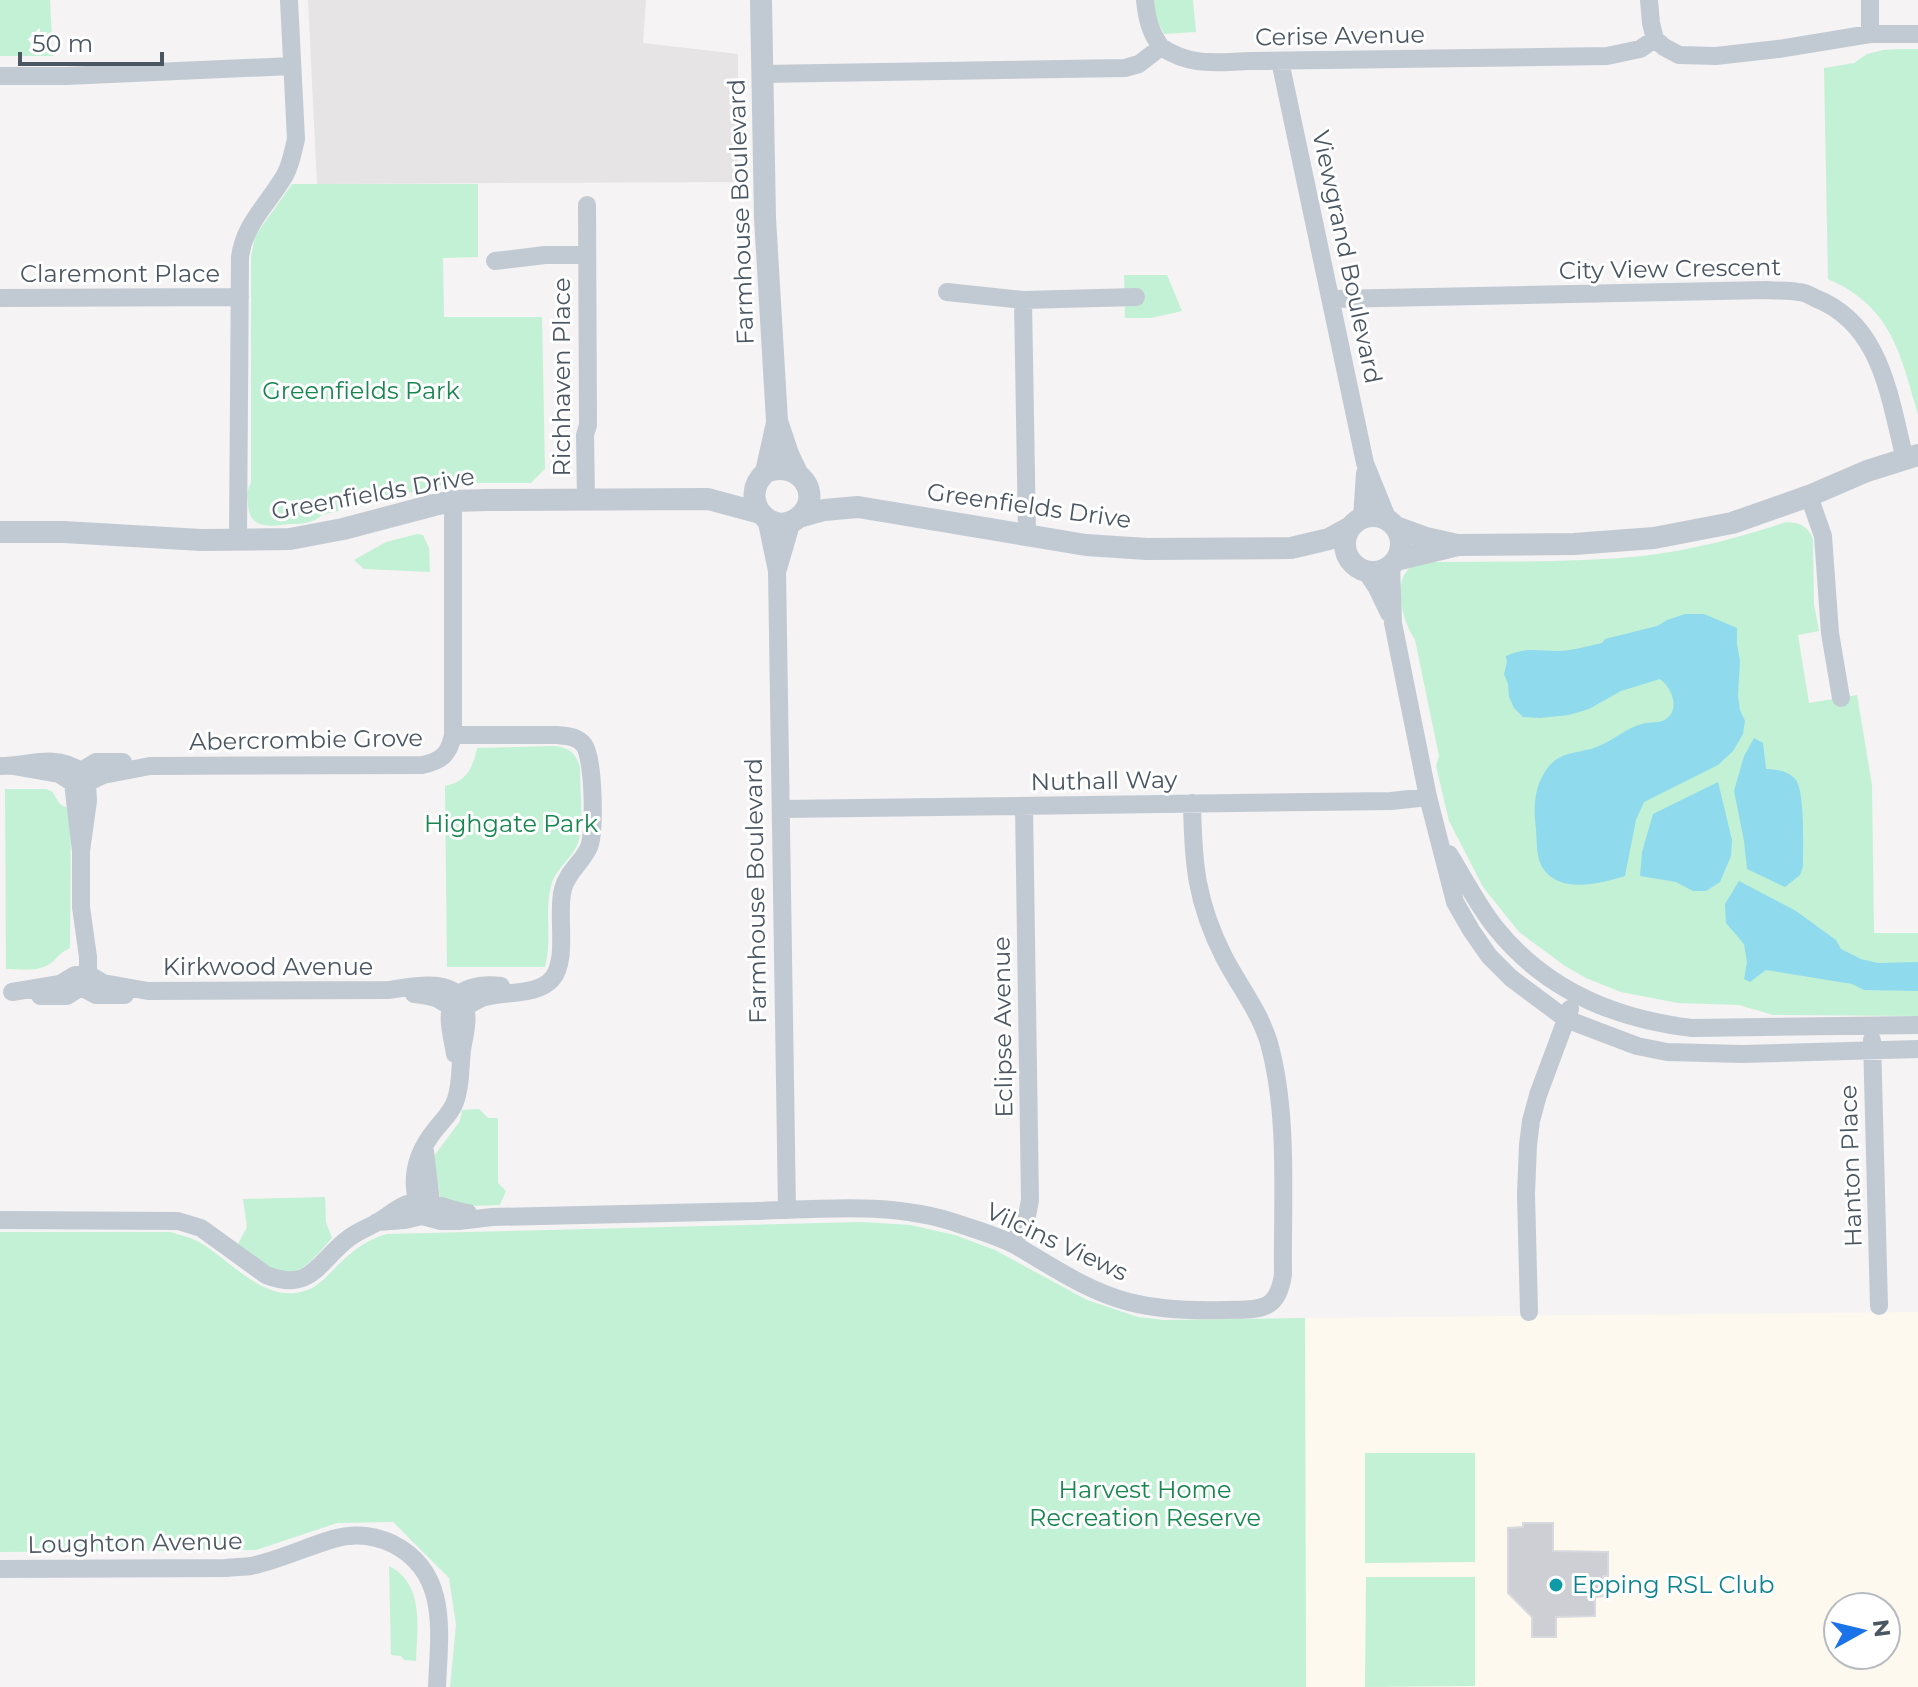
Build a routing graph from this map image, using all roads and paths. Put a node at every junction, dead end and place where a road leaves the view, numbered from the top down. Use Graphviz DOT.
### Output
graph roads {
  1 [pos="289,0"];
  2 [pos="761,0"];
  3 [pos="1145,0"];
  4 [pos="1649,0"];
  5 [pos="1870,0"];
  6 [pos="1870,34"];
  7 [pos="1918,34"];
  8 [pos="1655,39"];
  9 [pos="1161,47"];
  10 [pos="1280,61"];
  11 [pos="292,66"];
  12 [pos="761,74"];
  13 [pos="0,76"];
  14 [pos="587,205"];
  15 [pos="587,255"];
  16 [pos="495,261"];
  17 [pos="947,292"];
  18 [pos="240,297"];
  19 [pos="1136,297"];
  20 [pos="0,298"];
  21 [pos="1332,299"];
  22 [pos="1023,300"];
  23 [pos="777,421"];
  24 [pos="1912,457"];
  25 [pos="1365,463"];
  26 [pos="763,475"];
  27 [pos="800,476"];
  28 [pos="1809,496"];
  29 [pos="708,499"];
  30 [pos="586,500"];
  31 [pos="453,501"];
  32 [pos="858,507"];
  33 [pos="763,516"];
  34 [pos="795,519"];
  35 [pos="1356,522"];
  36 [pos="1392,523"];
  37 [pos="0,532"];
  38 [pos="1027,535"];
  39 [pos="238,540"];
  40 [pos="1458,545"];
  41 [pos="1291,548"];
  42 [pos="1393,563"];
  43 [pos="1358,565"];
  44 [pos="777,571"];
  45 [pos="1393,623"];
  46 [pos="1841,698"];
  47 [pos="453,735"];
  48 [pos="6,766"];
  49 [pos="80,779"];
  50 [pos="1428,797"];
  51 [pos="1192,803"];
  52 [pos="1024,807"];
  53 [pos="781,809"];
  54 [pos="1438,834"];
  55 [pos="81,979"];
  56 [pos="6,992"];
  57 [pos="1576,996"];
  58 [pos="458,1004"];
  59 [pos="1566,1019"];
  60 [pos="1871,1025"];
  61 [pos="1918,1025"];
  62 [pos="1918,1049"];
  63 [pos="1872,1050"];
  64 [pos="423,1206"];
  65 [pos="787,1210"];
  66 [pos="0,1220"];
  67 [pos="1013,1244"];
  68 [pos="1879,1306"];
  69 [pos="1529,1312"];
  70 [pos="0,1569"];
  71 [pos="437,1687"];
  1 -- 11 [label="street"];
  2 -- 12 [label="street, Farmhouse Boulevard"];
  3 -- 9 [label="street"];
  4 -- 8 [label="street"];
  5 -- 6 [label="street"];
  6 -- 7 [label="street"];
  6 -- 8 [label="street"];
  8 -- 10 [label="street, Cerise Avenue"];
  9 -- 10 [label="street, Cerise Avenue"];
  9 -- 12 [label="street"];
  10 -- 21 [label="street, Viewgrand Boulevard"];
  11 -- 13 [label="street"];
  11 -- 18 [label="street"];
  12 -- 23 [label="street, Farmhouse Boulevard"];
  14 -- 15 [label="street, Richhaven Place"];
  15 -- 16 [label="street, Richhaven Place"];
  15 -- 30 [label="street, Richhaven Place"];
  17 -- 22 [label="street"];
  18 -- 20 [label="street, Claremont Place"];
  18 -- 39 [label="street"];
  19 -- 22 [label="street"];
  21 -- 24 [label="street, City View Crescent"];
  21 -- 25 [label="street, Viewgrand Boulevard"];
  22 -- 38 [label="street"];
  23 -- 26 [label="street, Farmhouse Boulevard"];
  23 -- 27 [label="street, Farmhouse Boulevard"];
  24 -- 28 [label="street"];
  25 -- 35 [label="street, Viewgrand Boulevard"];
  25 -- 36 [label="street, Viewgrand Boulevard"];
  26 -- 27 [label="street"];
  26 -- 29 [label="street, Greenfields Drive"];
  26 -- 33 [label="street"];
  27 -- 32 [label="street, Greenfields Drive"];
  27 -- 34 [label="street"];
  28 -- 40 [label="street"];
  28 -- 46 [label="street"];
  29 -- 30 [label="street, Greenfields Drive"];
  29 -- 33 [label="street, Greenfields Drive"];
  30 -- 31 [label="street, Greenfields Drive"];
  31 -- 39 [label="street, Greenfields Drive"];
  31 -- 47 [label="street, Abercrombie Grove"];
  32 -- 34 [label="street, Greenfields Drive"];
  32 -- 38 [label="street, Greenfields Drive"];
  33 -- 34 [label="street"];
  33 -- 44 [label="street, Farmhouse Boulevard"];
  34 -- 44 [label="street, Farmhouse Boulevard"];
  35 -- 36 [label="street"];
  35 -- 41 [label="street, Greenfields Drive"];
  35 -- 43 [label="street"];
  36 -- 40 [label="street"];
  36 -- 42 [label="street"];
  37 -- 39 [label="street, Greenfields Drive"];
  38 -- 41 [label="street, Greenfields Drive"];
  40 -- 42 [label="street"];
  41 -- 43 [label="street, Greenfields Drive"];
  42 -- 43 [label="street"];
  42 -- 45 [label="street"];
  43 -- 45 [label="street"];
  44 -- 53 [label="street, Farmhouse Boulevard"];
  45 -- 50 [label="street"];
  47 -- 49 [label="street, Abercrombie Grove"];
  47 -- 58 [label="street"];
  48 -- 49 [label="street"];
  49 -- 55 [label="street"];
  50 -- 51 [label="street, Nuthall Way"];
  50 -- 54 [label="street"];
  51 -- 52 [label="street, Nuthall Way"];
  51 -- 67 [label="street, Vilcins Views"];
  52 -- 53 [label="street, Nuthall Way"];
  52 -- 67 [label="street, Eclipse Avenue"];
  53 -- 65 [label="street, Farmhouse Boulevard"];
  54 -- 57 [label="street"];
  54 -- 59 [label="street"];
  55 -- 56 [label="street"];
  55 -- 58 [label="street, Kirkwood Avenue"];
  57 -- 59 [label="street"];
  57 -- 60 [label="street"];
  58 -- 64 [label="street"];
  59 -- 63 [label="street"];
  59 -- 69 [label="street"];
  60 -- 61 [label="street"];
  60 -- 63 [label="street, Hanton Place"];
  62 -- 63 [label="street"];
  63 -- 68 [label="street, Hanton Place"];
  64 -- 65 [label="street, Vilcins Views"];
  64 -- 66 [label="street, Vilcins Views"];
  65 -- 67 [label="street, Vilcins Views"];
  70 -- 71 [label="street, Loughton Avenue"];
}
